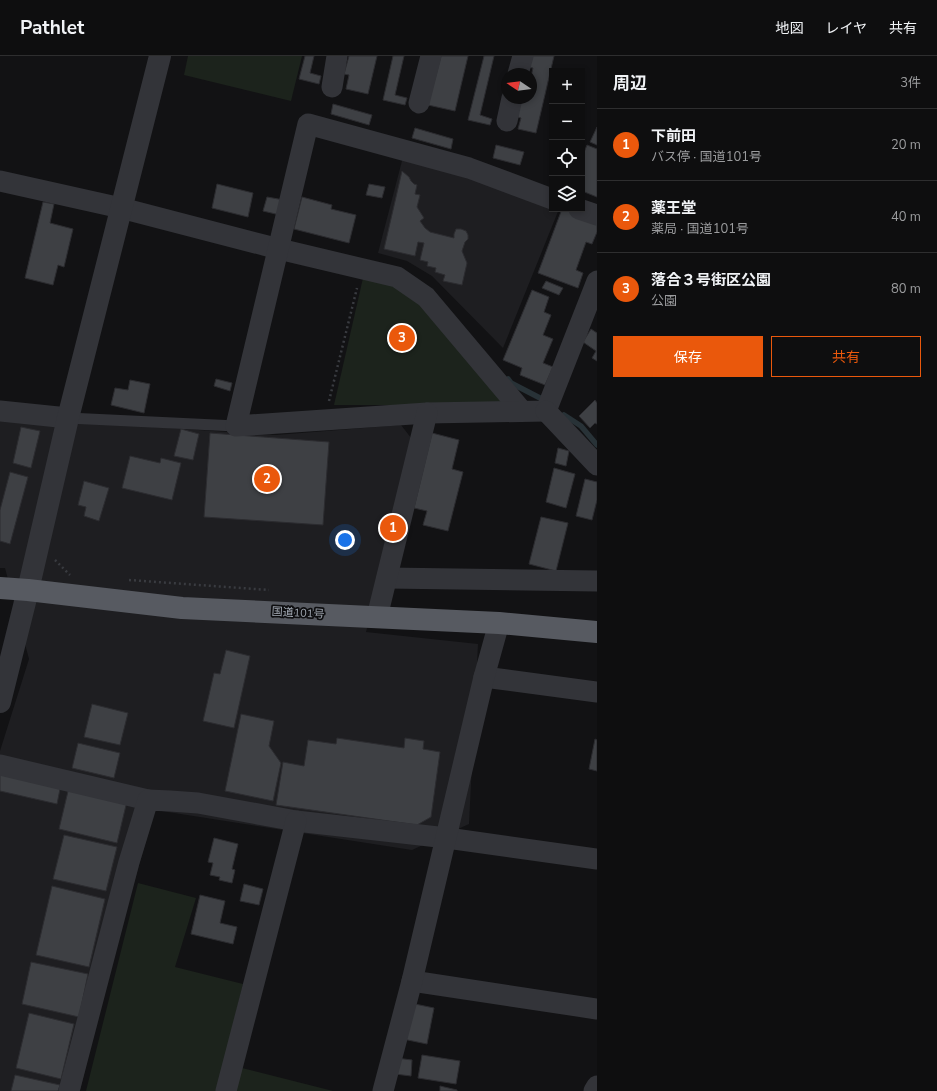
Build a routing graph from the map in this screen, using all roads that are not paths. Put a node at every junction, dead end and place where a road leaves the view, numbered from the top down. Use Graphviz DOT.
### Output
graph roads {
  1 [pos="160,56"];
  2 [pos="337,56"];
  3 [pos="431,56"];
  4 [pos="523,56"];
  5 [pos="520,68"];
  6 [pos="332,86"];
  7 [pos="419,103"];
  8 [pos="511,104"];
  9 [pos="507,120"];
  10 [pos="0,180"];
  11 [pos="549,198"];
  12 [pos="121,208"];
  13 [pos="585,211"];
  14 [pos="597,216"];
  15 [pos="278,249"];
  16 [pos="597,281"];
  17 [pos="0,411"];
  18 [pos="522,411"];
  19 [pos="546,411"];
  20 [pos="427,413"];
  21 [pos="68,418"];
  22 [pos="236,426"];
  23 [pos="597,465"];
  24 [pos="386,578"];
  25 [pos="597,581"];
  26 [pos="0,588"];
  27 [pos="28,590"];
  28 [pos="377,617"];
  29 [pos="499,623"];
  30 [pos="597,632"];
  31 [pos="484,677"];
  32 [pos="597,692"];
  33 [pos="0,702"];
  34 [pos="0,765"];
  35 [pos="148,800"];
  36 [pos="296,821"];
  37 [pos="447,838"];
  38 [pos="597,859"];
  39 [pos="412,981"];
  40 [pos="597,1009"];
  41 [pos="597,1086"];
  42 [pos="69,1091"];
  43 [pos="226,1091"];
  44 [pos="383,1091"];
  45 [pos="594,1091"];
  1 -- 12 [label="street"];
  2 -- 6 [label="street"];
  3 -- 7 [label="street"];
  4 -- 5 [label="street"];
  8 -- 9 [label="street"];
  10 -- 12 [label="street"];
  11 -- 15 [label="street"];
  12 -- 15 [label="street"];
  12 -- 21 [label="street"];
  13 -- 14 [label="street"];
  15 -- 18 [label="street"];
  15 -- 22 [label="street"];
  16 -- 19 [label="street"];
  17 -- 21 [label="street"];
  18 -- 19 [label="street"];
  18 -- 20 [label="street"];
  19 -- 23 [label="street"];
  20 -- 22 [label="street"];
  20 -- 24 [label="street"];
  21 -- 22 [label="lane"];
  21 -- 27 [label="street"];
  24 -- 25 [label="street"];
  24 -- 28 [label="street"];
  26 -- 27 [label="highway, 国道101号"];
  27 -- 28 [label="highway, 国道101号"];
  27 -- 33 [label="street"];
  28 -- 29 [label="highway, 国道101号"];
  29 -- 30 [label="highway, 国道101号"];
  29 -- 31 [label="street"];
  31 -- 32 [label="street"];
  31 -- 37 [label="street"];
  34 -- 35 [label="street"];
  35 -- 36 [label="street"];
  35 -- 42 [label="street"];
  36 -- 37 [label="street"];
  36 -- 43 [label="street"];
  37 -- 38 [label="street"];
  37 -- 39 [label="street"];
  39 -- 40 [label="street"];
  39 -- 44 [label="street"];
  41 -- 45 [label="street"];
}
